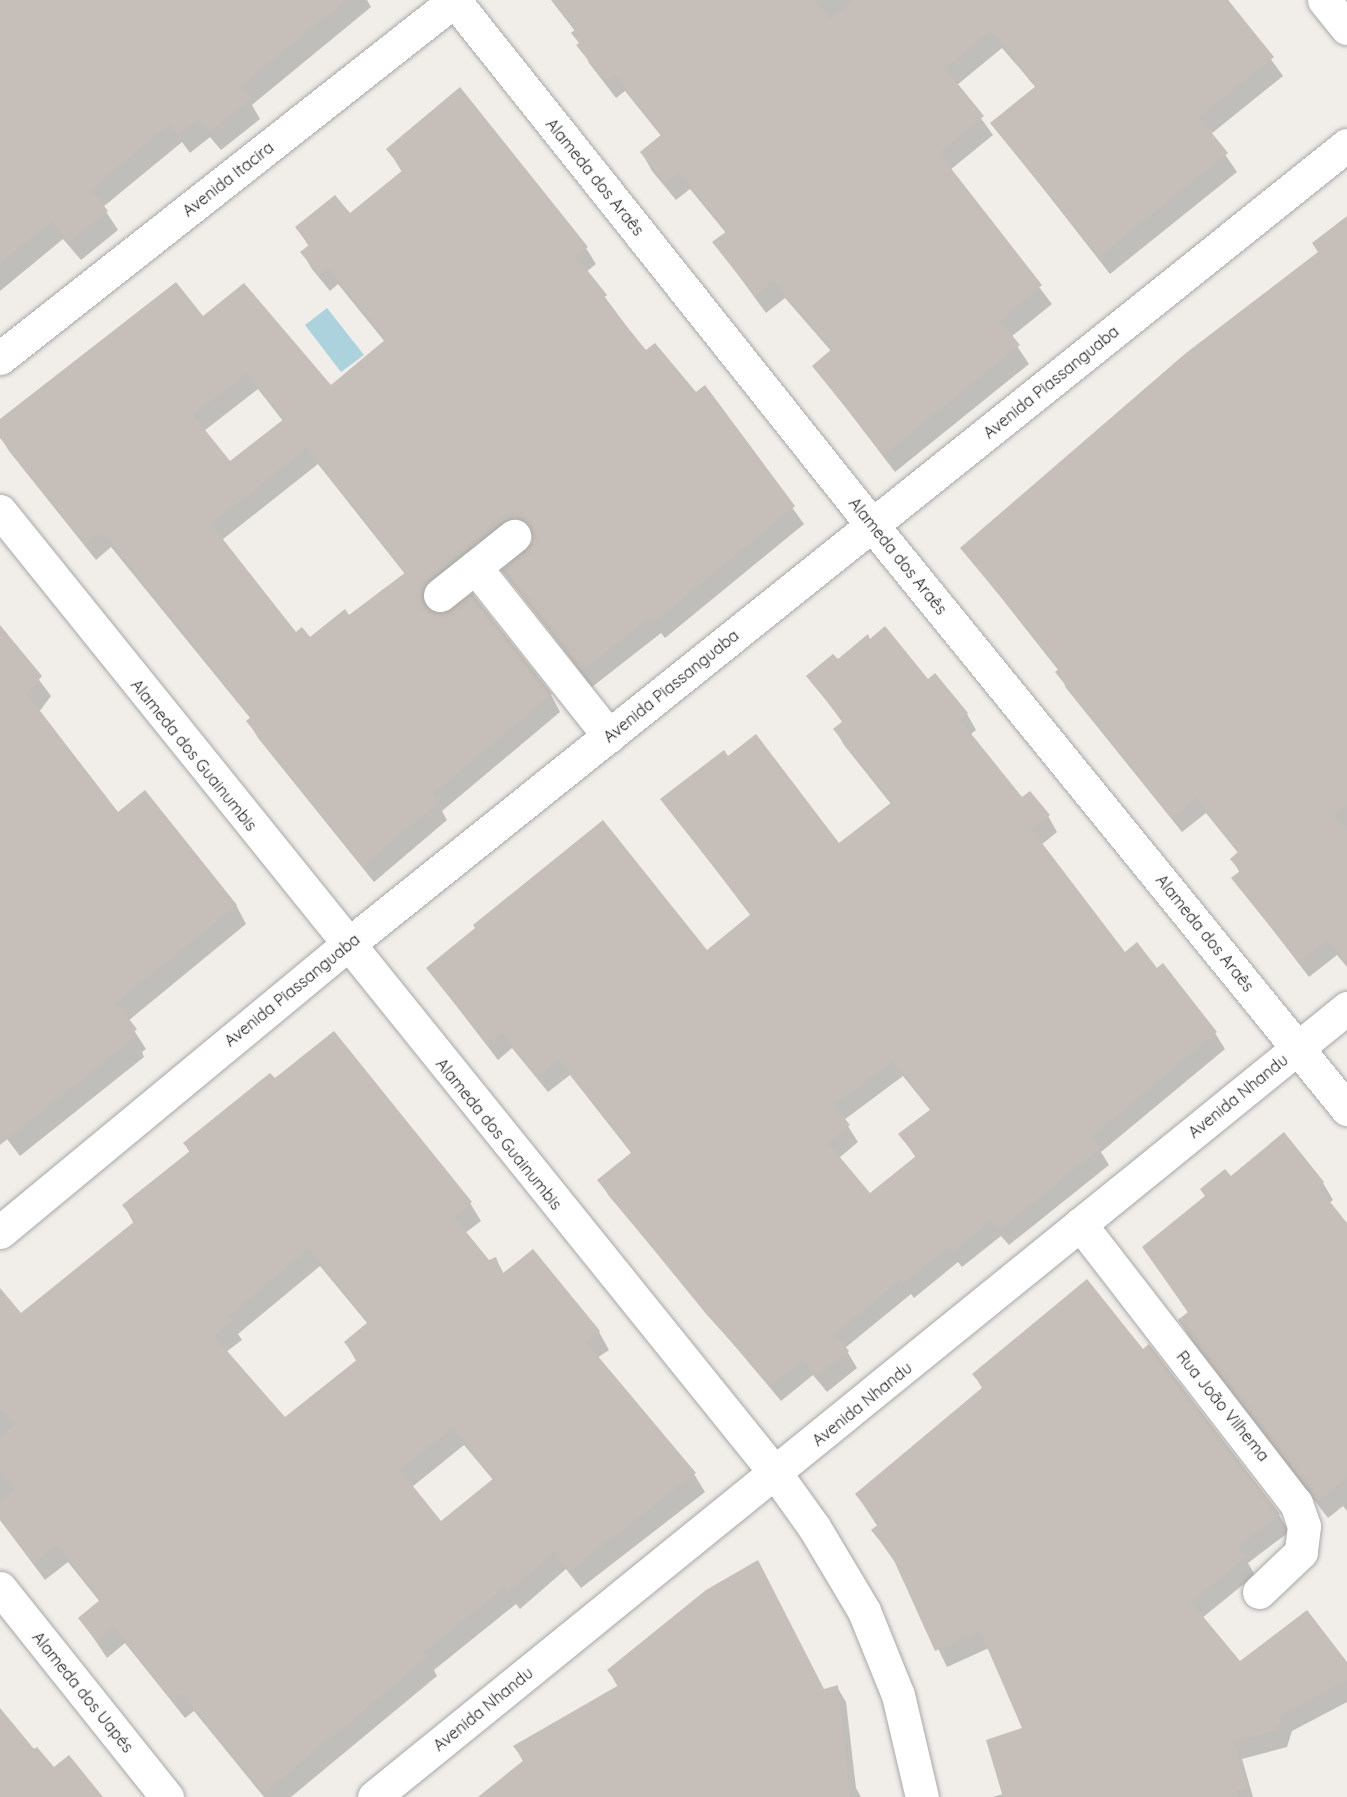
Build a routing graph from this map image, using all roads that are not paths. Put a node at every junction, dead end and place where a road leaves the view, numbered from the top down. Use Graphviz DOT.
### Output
graph roads {
  1 [pos="454,0"];
  2 [pos="1324,0"];
  3 [pos="1347,28"];
  4 [pos="1347,145"];
  5 [pos="0,358"];
  6 [pos="0,511"];
  7 [pos="872,525"];
  8 [pos="514,536"];
  9 [pos="475,567"];
  10 [pos="440,595"];
  11 [pos="609,736"];
  12 [pos="346,946"];
  13 [pos="1347,1008"];
  14 [pos="1298,1047"];
  15 [pos="1347,1108"];
  16 [pos="1080,1224"];
  17 [pos="0,1232"];
  18 [pos="776,1474"];
  19 [pos="0,1588"];
  20 [pos="1259,1592"];
  21 [pos="167,1797"];
  22 [pos="374,1797"];
  23 [pos="922,1797"];
  1 -- 5 [label="street, Avenida Itacira"];
  1 -- 7 [label="street, Alameda dos Araês"];
  2 -- 3 [label="street"];
  4 -- 7 [label="street, Avenida Piassanguaba"];
  6 -- 12 [label="street, Alameda dos Guainumbis"];
  7 -- 11 [label="street, Avenida Piassanguaba"];
  7 -- 14 [label="street, Alameda dos Araês"];
  8 -- 9 [label="street"];
  9 -- 10 [label="street"];
  9 -- 11 [label="street"];
  11 -- 12 [label="street, Avenida Piassanguaba"];
  12 -- 17 [label="street, Avenida Piassanguaba"];
  12 -- 18 [label="street, Alameda dos Guainumbis"];
  13 -- 14 [label="street, Avenida Nhandu"];
  14 -- 15 [label="street, Alameda dos Araês"];
  14 -- 16 [label="street, Avenida Nhandu"];
  16 -- 18 [label="street, Avenida Nhandu"];
  16 -- 20 [label="street, Rua João Vilhema"];
  18 -- 22 [label="street, Avenida Nhandu"];
  18 -- 23 [label="street, Alameda dos Guainumbis"];
  19 -- 21 [label="street, Alameda dos Uapés"];
}
